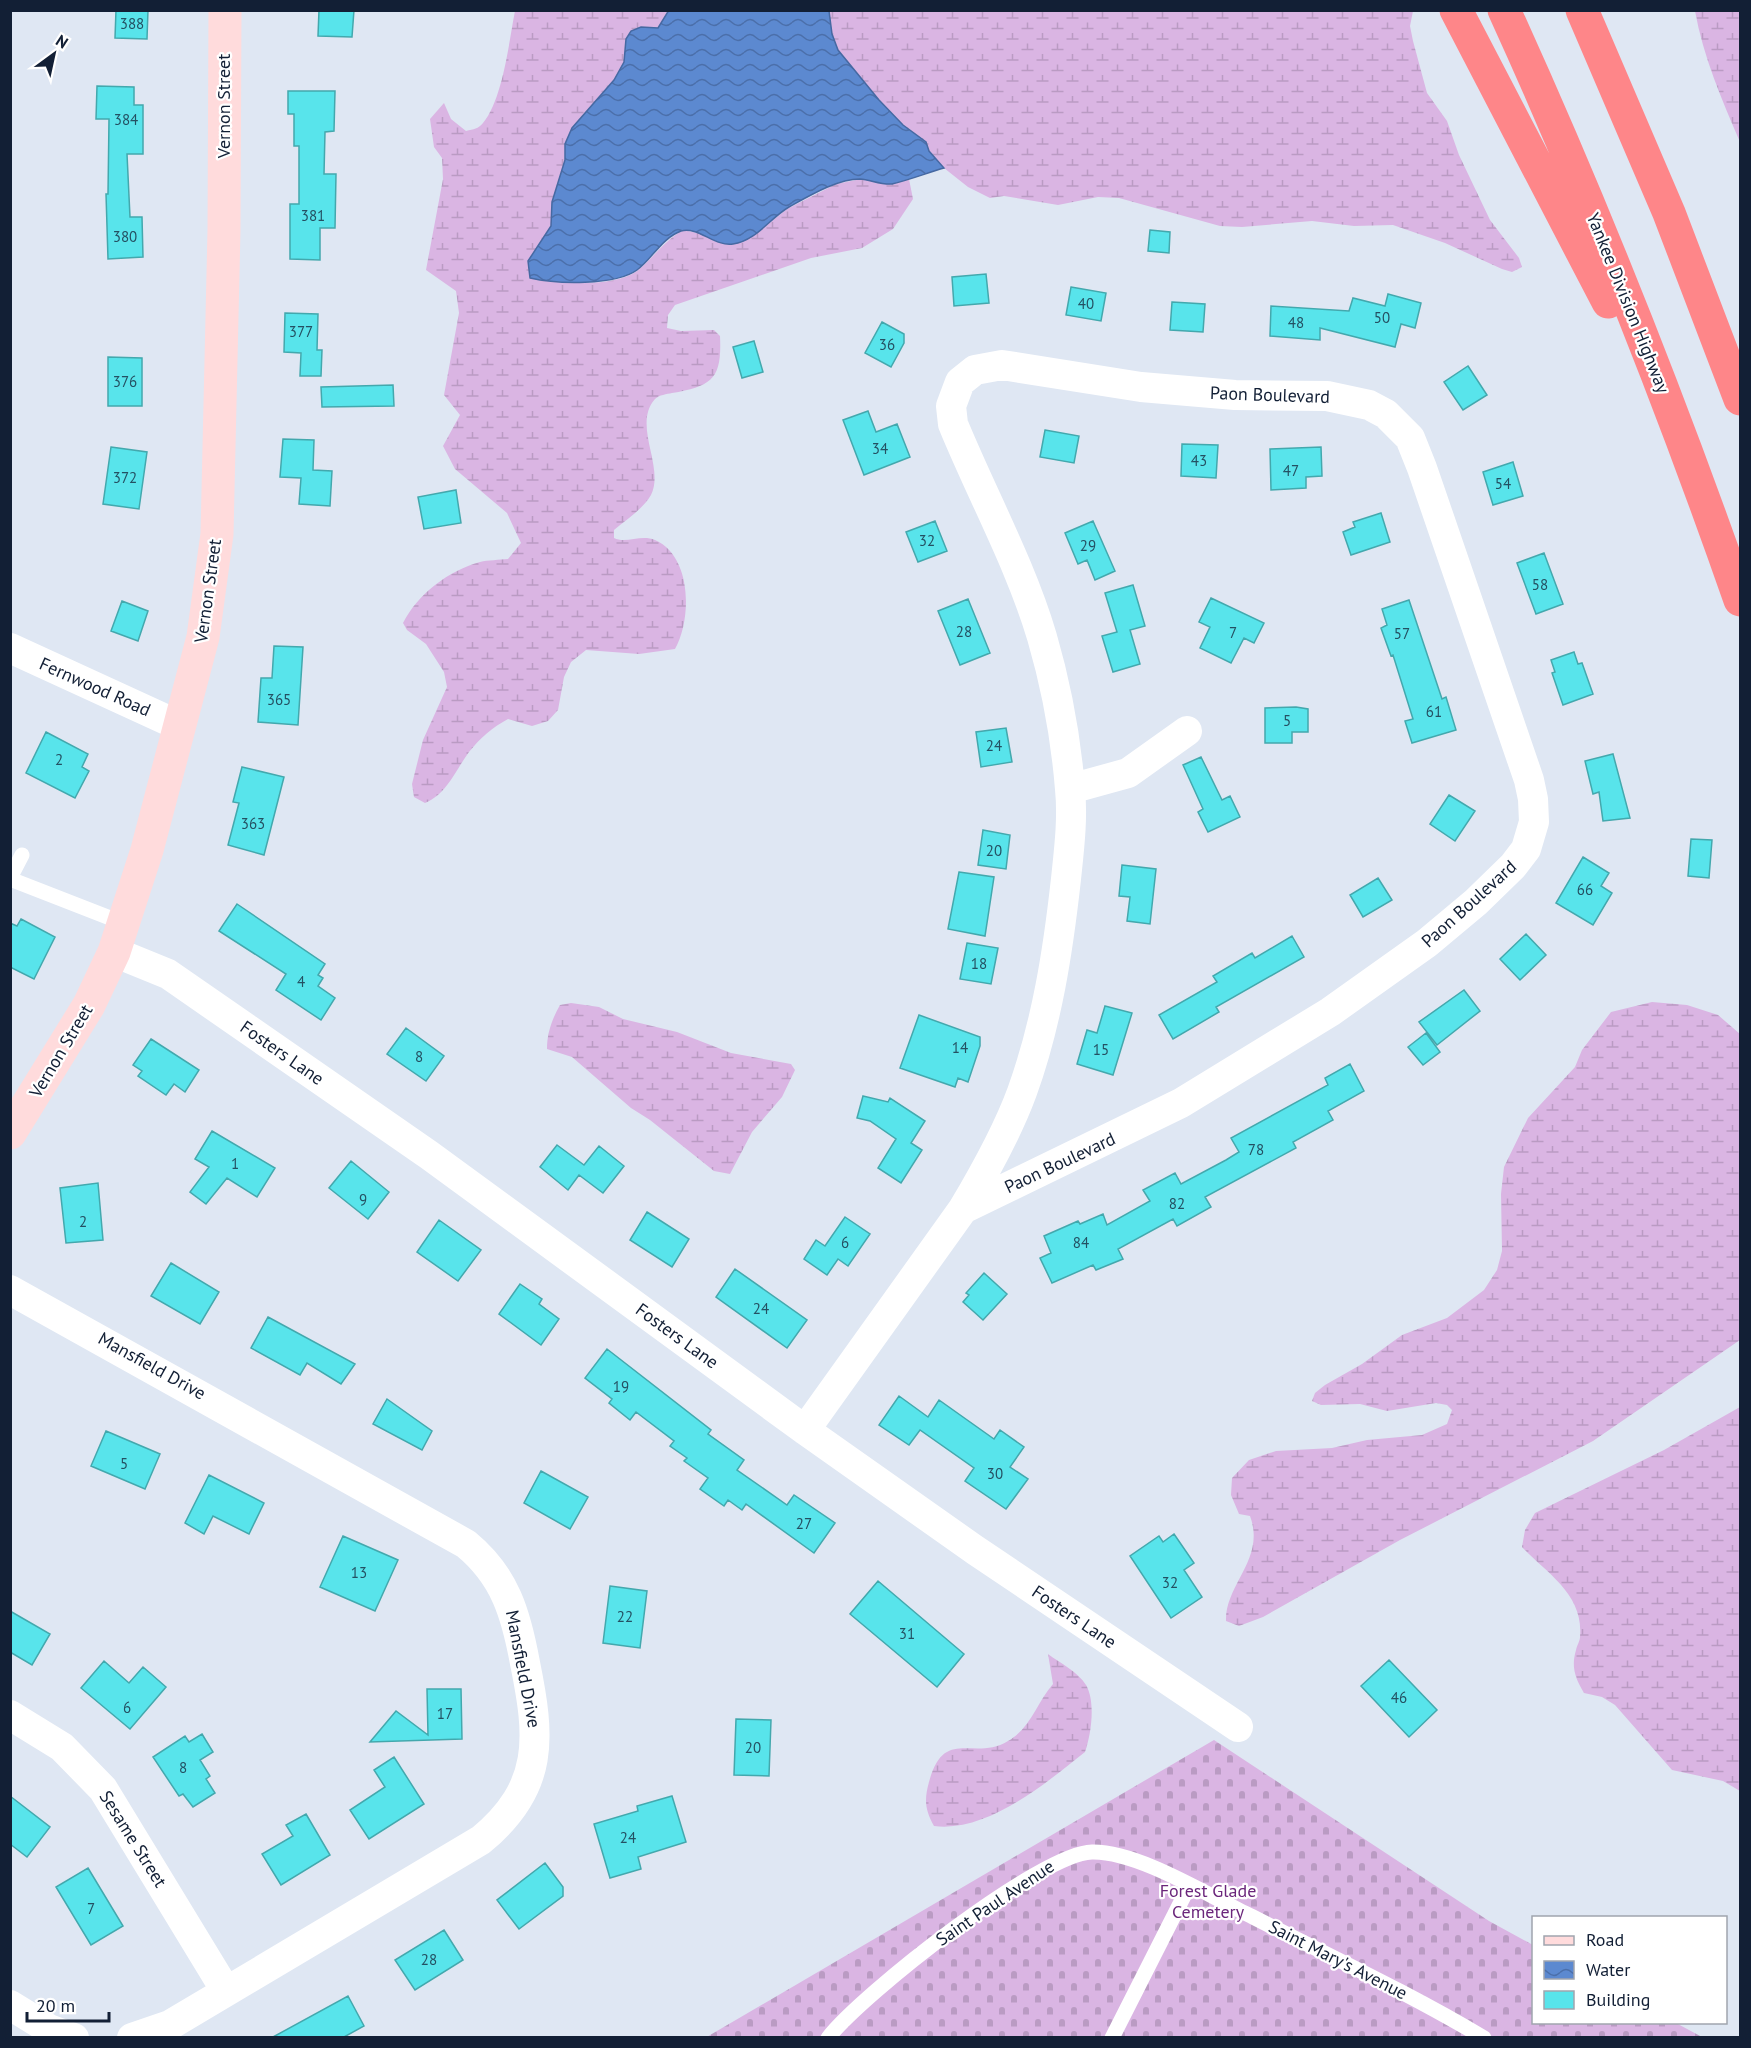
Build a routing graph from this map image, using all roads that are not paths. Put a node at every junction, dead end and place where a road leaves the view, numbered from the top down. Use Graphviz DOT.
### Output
graph roads {
  1 [pos="225,10"];
  2 [pos="1456,10"];
  3 [pos="1504,10"];
  4 [pos="1582,10"];
  5 [pos="1740,399"];
  6 [pos="1694,467"];
  7 [pos="1740,600"];
  8 [pos="10,648"];
  9 [pos="180,726"];
  10 [pos="1188,731"];
  11 [pos="1070,789"];
  12 [pos="22,855"];
  13 [pos="10,878"];
  14 [pos="119,937"];
  15 [pos="10,1133"];
  16 [pos="963,1209"];
  17 [pos="10,1290"];
  18 [pos="805,1430"];
  19 [pos="10,1716"];
  20 [pos="1238,1727"];
  21 [pos="1189,1886"];
  22 [pos="225,1991"];
  23 [pos="10,2005"];
  24 [pos="56,2034"];
  25 [pos="132,2037"];
  26 [pos="828,2037"];
  27 [pos="1112,2037"];
  28 [pos="1484,2037"];
  1 -- 9 [label="main road, Vernon Street"];
  2 -- 6 [label="highway"];
  3 -- 6 [label="highway, Yankee Division Highway"];
  4 -- 5 [label="highway"];
  6 -- 7 [label="highway, Yankee Division Highway"];
  8 -- 9 [label="street, Fernwood Road"];
  9 -- 14 [label="main road, Vernon Street"];
  10 -- 11 [label="street"];
  11 -- 16 [label="street, Paon Boulevard"];
  11 -- 16 [label="street, Paon Boulevard"];
  12 -- 13 [label="lane"];
  13 -- 14 [label="lane"];
  14 -- 15 [label="main road, Vernon Street"];
  14 -- 18 [label="street, Fosters Lane"];
  16 -- 18 [label="street, Paon Boulevard"];
  17 -- 22 [label="street, Mansfield Drive"];
  18 -- 20 [label="street, Fosters Lane"];
  19 -- 22 [label="street, Sesame Street"];
  21 -- 26 [label="lane, Saint Paul Avenue"];
  21 -- 27 [label="lane"];
  21 -- 28 [label="lane, Saint Mary's Avenue"];
  22 -- 25 [label="street, Mansfield Drive"];
  23 -- 24 [label="street"];
}
